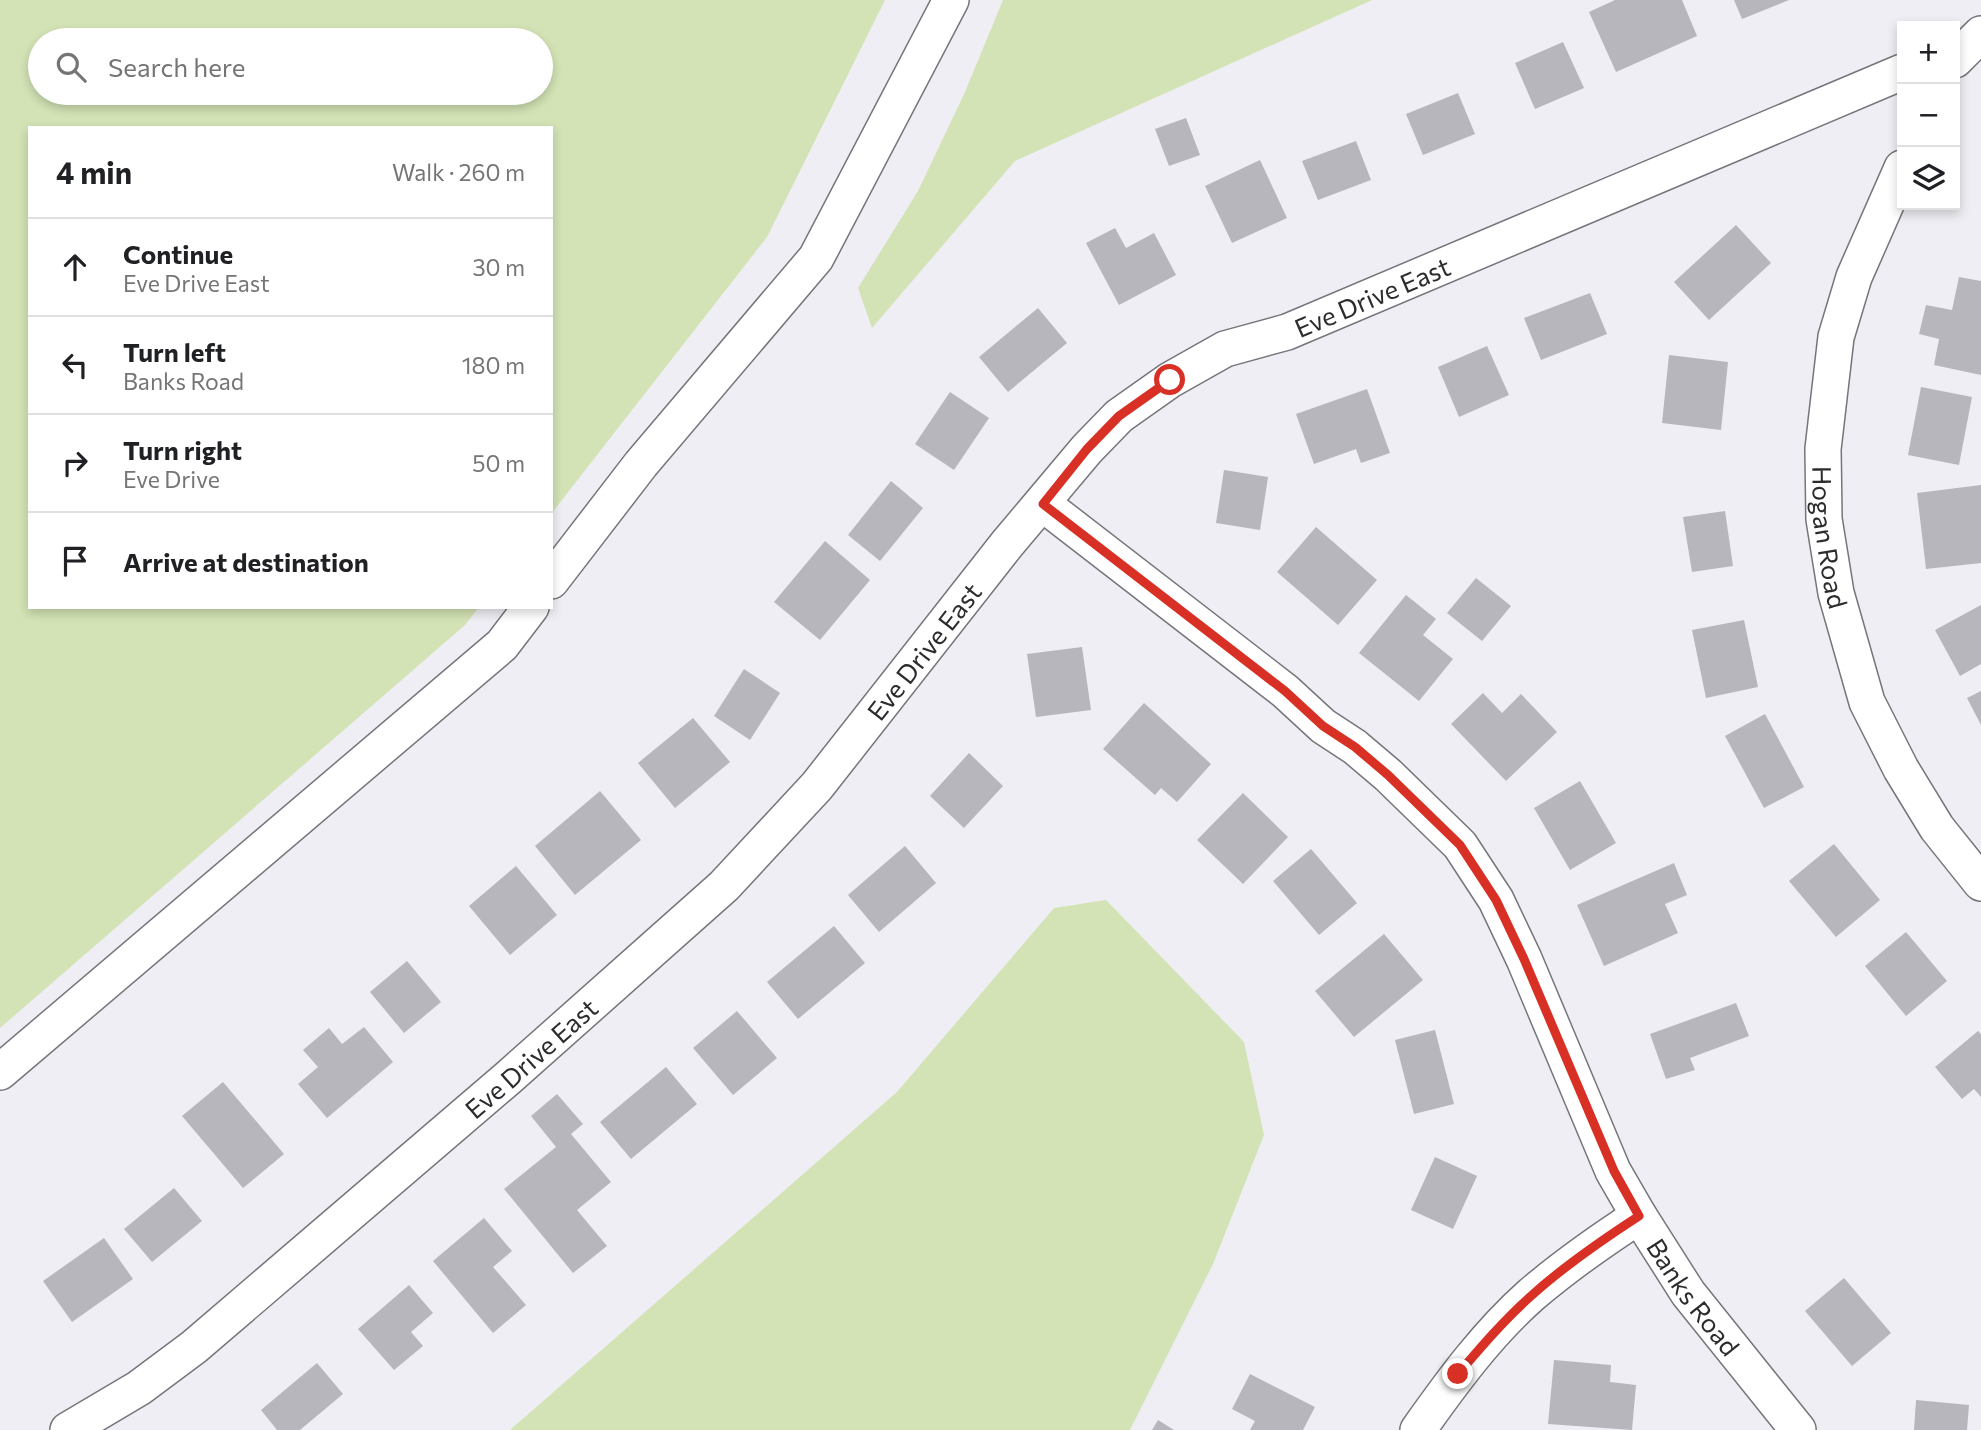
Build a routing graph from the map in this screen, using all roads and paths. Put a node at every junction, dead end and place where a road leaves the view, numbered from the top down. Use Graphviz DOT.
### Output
graph roads {
  1 [pos="951,0"];
  2 [pos="1981,34"];
  3 [pos="1960,55"];
  4 [pos="1897,74"];
  5 [pos="1897,179"];
  6 [pos="1043,504"];
  7 [pos="553,578"];
  8 [pos="529,609"];
  9 [pos="1981,883"];
  10 [pos="0,1072"];
  11 [pos="1639,1216"];
  12 [pos="68,1430"];
  13 [pos="1418,1430"];
  14 [pos="1798,1430"];
  1 -- 7 [label="street"];
  2 -- 3 [label="street"];
  4 -- 6 [label="street, Eve Drive East"];
  5 -- 9 [label="street, Hogan Road"];
  6 -- 11 [label="street, Banks Road"];
  6 -- 12 [label="street, Eve Drive East"];
  8 -- 10 [label="street"];
  11 -- 13 [label="street"];
  11 -- 14 [label="street, Banks Road"];
}
